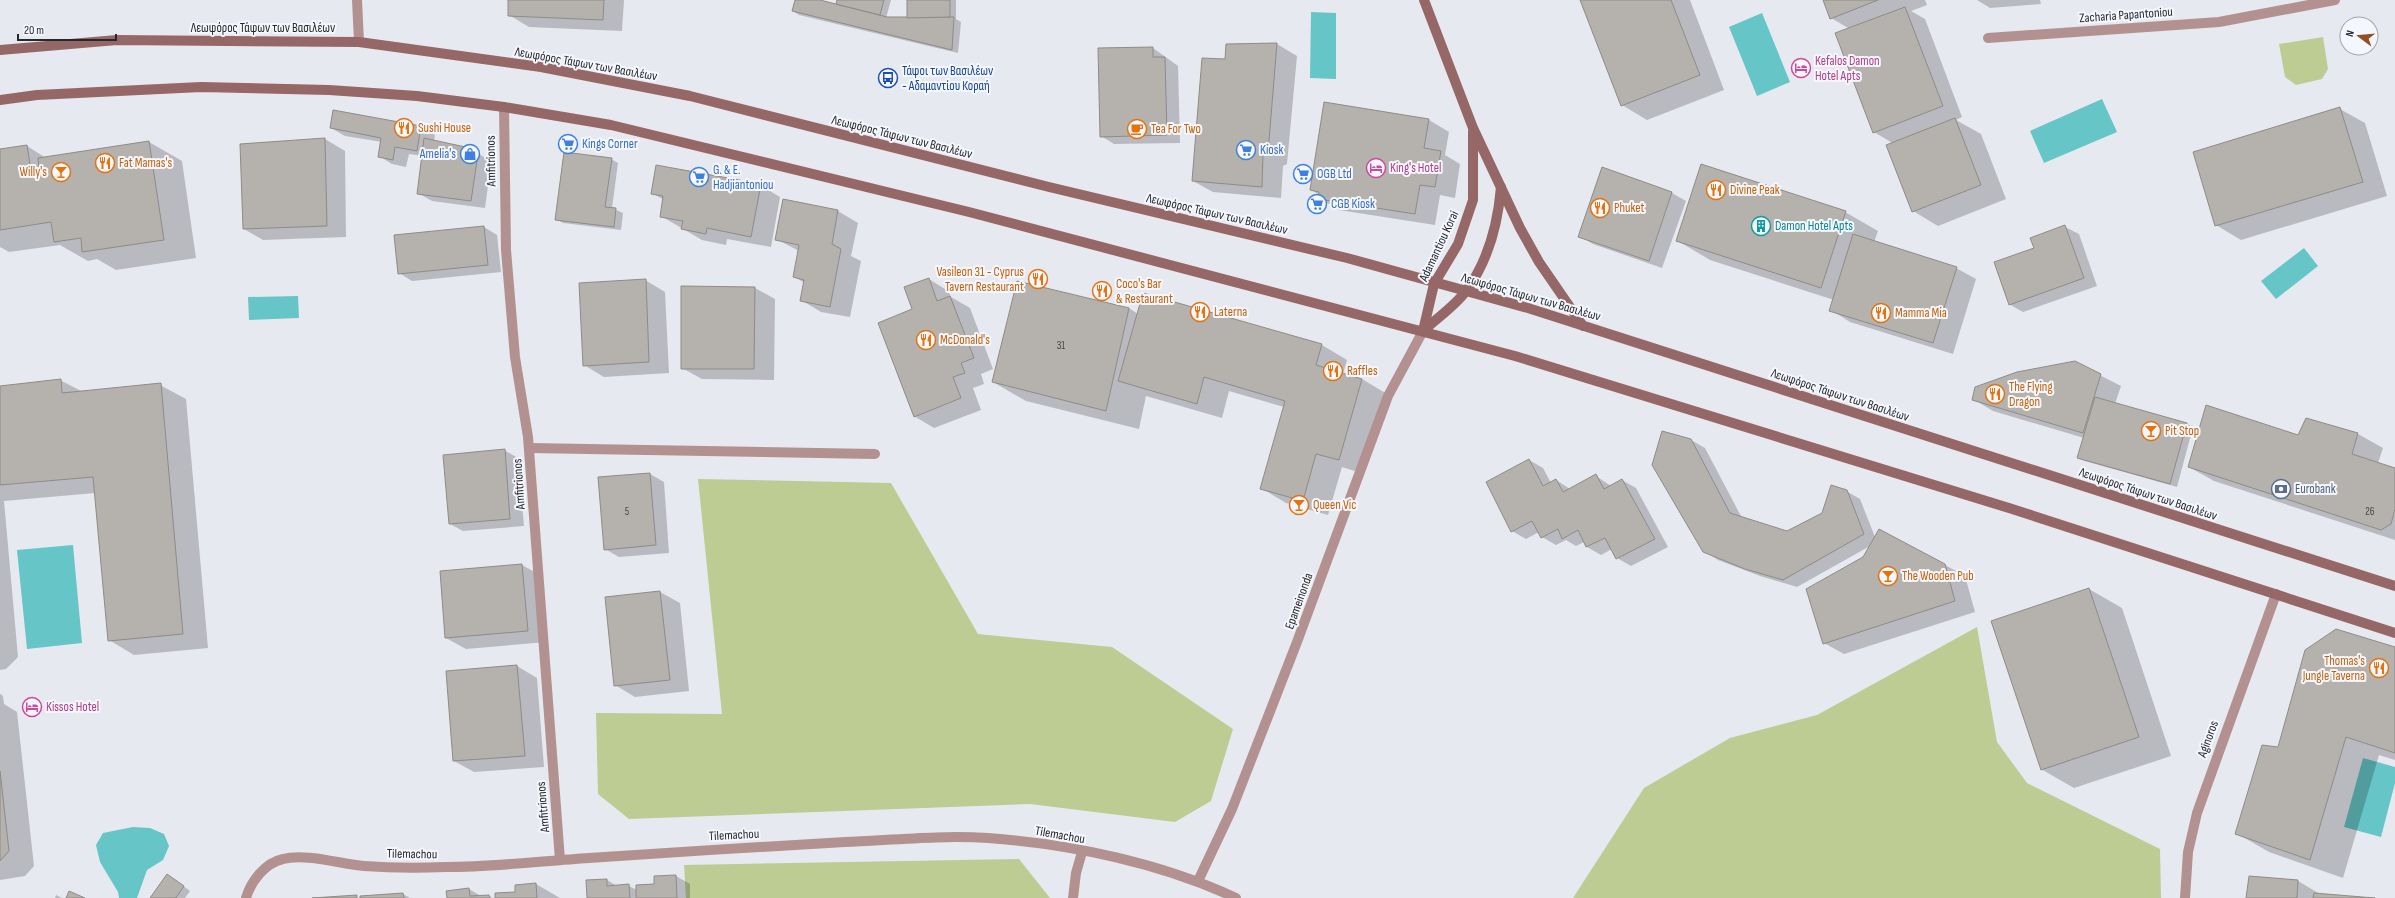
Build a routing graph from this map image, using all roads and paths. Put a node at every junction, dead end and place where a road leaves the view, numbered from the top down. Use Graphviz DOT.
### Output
graph roads {
  1 [pos="357,0"];
  2 [pos="1424,0"];
  3 [pos="2335,0"];
  4 [pos="2306,2"];
  5 [pos="1988,38"];
  6 [pos="360,42"];
  7 [pos="0,50"];
  8 [pos="0,100"];
  9 [pos="504,107"];
  10 [pos="1473,128"];
  11 [pos="1501,185"];
  12 [pos="1434,284"];
  13 [pos="1465,292"];
  14 [pos="1583,326"];
  15 [pos="1423,331"];
  16 [pos="529,448"];
  17 [pos="875,454"];
  18 [pos="2395,586"];
  19 [pos="2276,594"];
  20 [pos="2395,633"];
  21 [pos="1082,852"];
  22 [pos="560,860"];
  23 [pos="1198,881"];
  24 [pos="246,898"];
  25 [pos="1073,898"];
  26 [pos="1236,898"];
  27 [pos="2184,898"];
  1 -- 6 [label="street"];
  2 -- 10 [label="main road, Adamantiou Korai"];
  3 -- 4 [label="street, Zacharia Papantoniou"];
  4 -- 5 [label="street, Zacharia Papantoniou"];
  6 -- 7 [label="main road, Λεωφόρος Τάφων των Βασιλέων"];
  6 -- 12 [label="main road, Λεωφόρος Τάφων των Βασιλέων"];
  8 -- 9 [label="main road"];
  9 -- 15 [label="main road"];
  9 -- 16 [label="street, Amfitrionos"];
  10 -- 11 [label="main road, Adamantiou Korai"];
  10 -- 12 [label="main road, Adamantiou Korai"];
  11 -- 13 [label="main road"];
  11 -- 14 [label="main road, Adamantiou Korai"];
  12 -- 13 [label="main road, Λεωφόρος Τάφων των Βασιλέων"];
  12 -- 15 [label="main road, Adamantiou Korai"];
  13 -- 14 [label="main road, Λεωφόρος Τάφων των Βασιλέων"];
  13 -- 15 [label="main road"];
  14 -- 18 [label="main road, Λεωφόρος Τάφων των Βασιλέων"];
  15 -- 19 [label="main road"];
  15 -- 23 [label="street, Epameinonda"];
  16 -- 17 [label="street"];
  16 -- 22 [label="street, Amfitrionos"];
  19 -- 20 [label="main road"];
  19 -- 27 [label="street, Aginoros"];
  21 -- 22 [label="street, Tilemachou"];
  21 -- 23 [label="street, Tilemachou"];
  21 -- 25 [label="street"];
  22 -- 24 [label="street, Tilemachou"];
  23 -- 26 [label="street, Tilemachou"];
}
